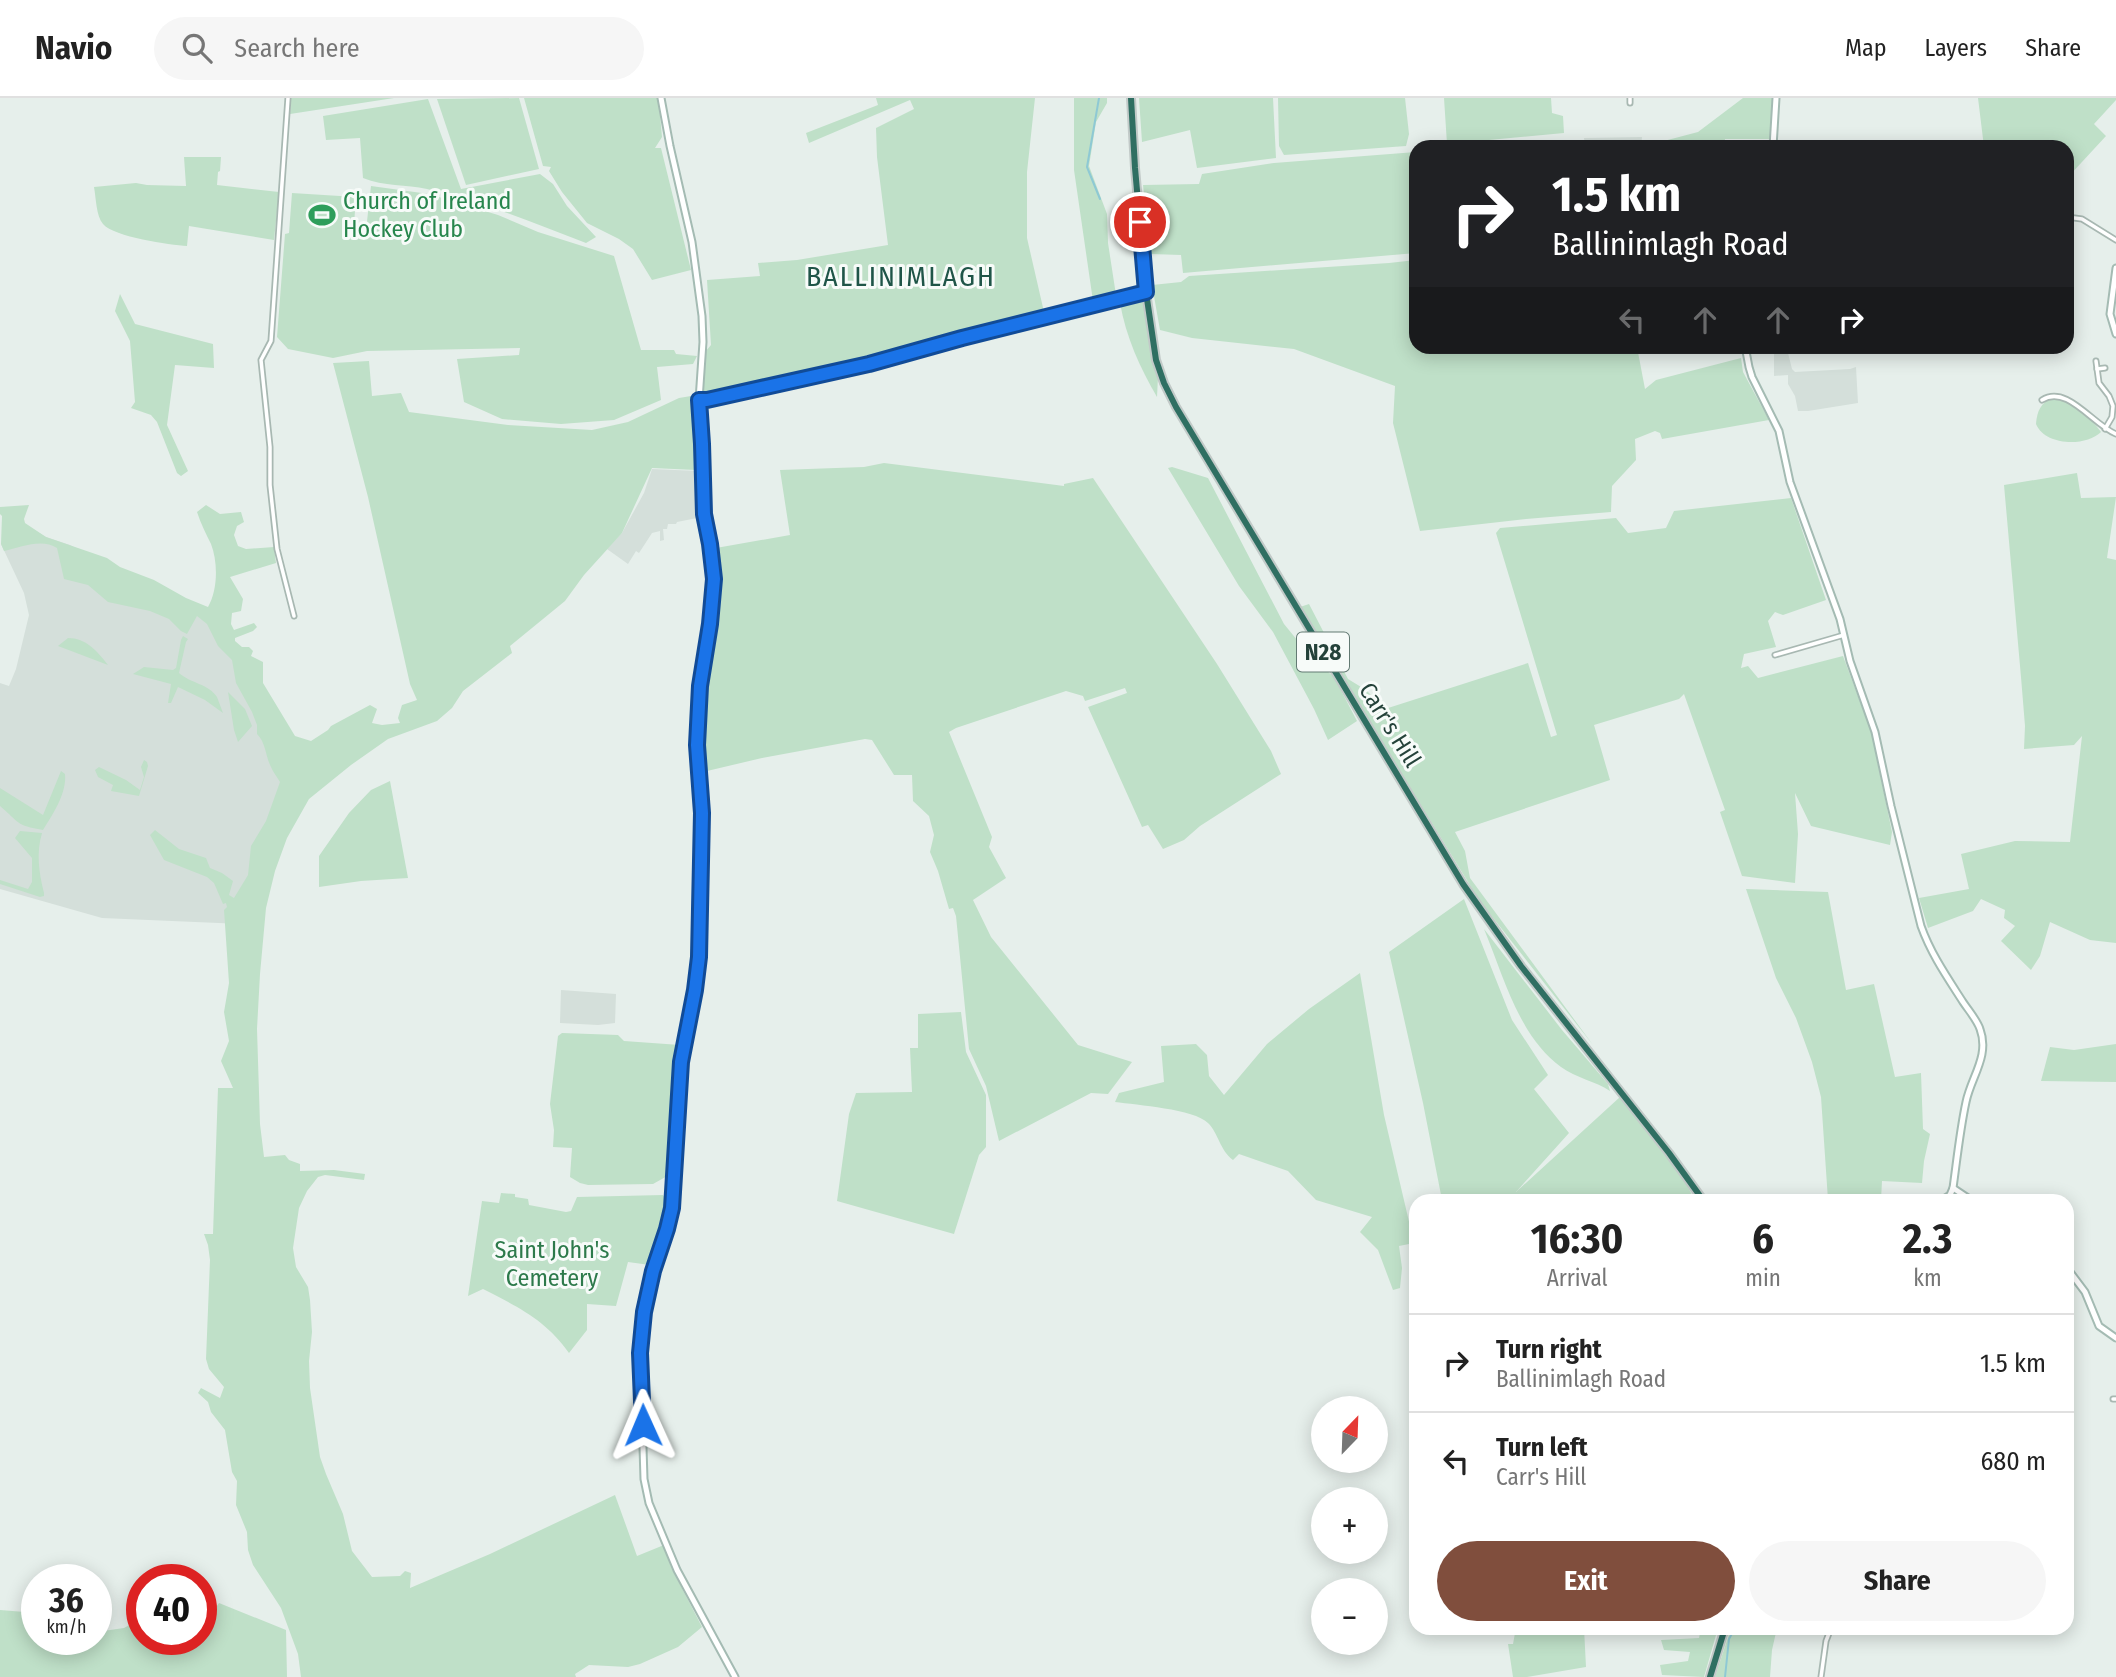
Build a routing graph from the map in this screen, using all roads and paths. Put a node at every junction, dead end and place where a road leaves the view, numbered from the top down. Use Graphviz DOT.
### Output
graph roads {
  1 [pos="288,98"];
  2 [pos="661,98"];
  3 [pos="1131,98"];
  4 [pos="1776,98"];
  5 [pos="1773,140"];
  6 [pos="2074,218"];
  7 [pos="2116,240"];
  8 [pos="2116,268"];
  9 [pos="1146,292"];
  10 [pos="2116,334"];
  11 [pos="1747,354"];
  12 [pos="2096,361"];
  13 [pos="2105,368"];
  14 [pos="2097,369"];
  15 [pos="699,400"];
  16 [pos="2042,400"];
  17 [pos="2105,429"];
  18 [pos="2116,433"];
  19 [pos="294,616"];
  20 [pos="1844,634"];
  21 [pos="1775,655"];
  22 [pos="1953,1188"];
  23 [pos="1699,1194"];
  24 [pos="1950,1194"];
  25 [pos="1962,1194"];
  26 [pos="2074,1277"];
  27 [pos="2116,1338"];
  28 [pos="1723,1635"];
  29 [pos="1828,1635"];
  30 [pos="735,1677"];
  31 [pos="1710,1677"];
  32 [pos="1821,1677"];
  1 -- 19 [label="street"];
  2 -- 15 [label="street"];
  3 -- 9 [label="highway, Carr's Hill / N28"];
  4 -- 5 [label="street"];
  6 -- 7 [label="street"];
  8 -- 10 [label="street"];
  9 -- 15 [label="street"];
  9 -- 23 [label="highway, Carr's Hill / N28"];
  11 -- 20 [label="street"];
  12 -- 14 [label="street"];
  13 -- 14 [label="street"];
  14 -- 17 [label="street"];
  15 -- 30 [label="street"];
  16 -- 17 [label="street"];
  17 -- 18 [label="street"];
  20 -- 21 [label="street"];
  20 -- 22 [label="street"];
  22 -- 24 [label="street"];
  22 -- 25 [label="street"];
  26 -- 27 [label="street"];
  28 -- 31 [label="highway"];
  29 -- 32 [label="street"];
}
